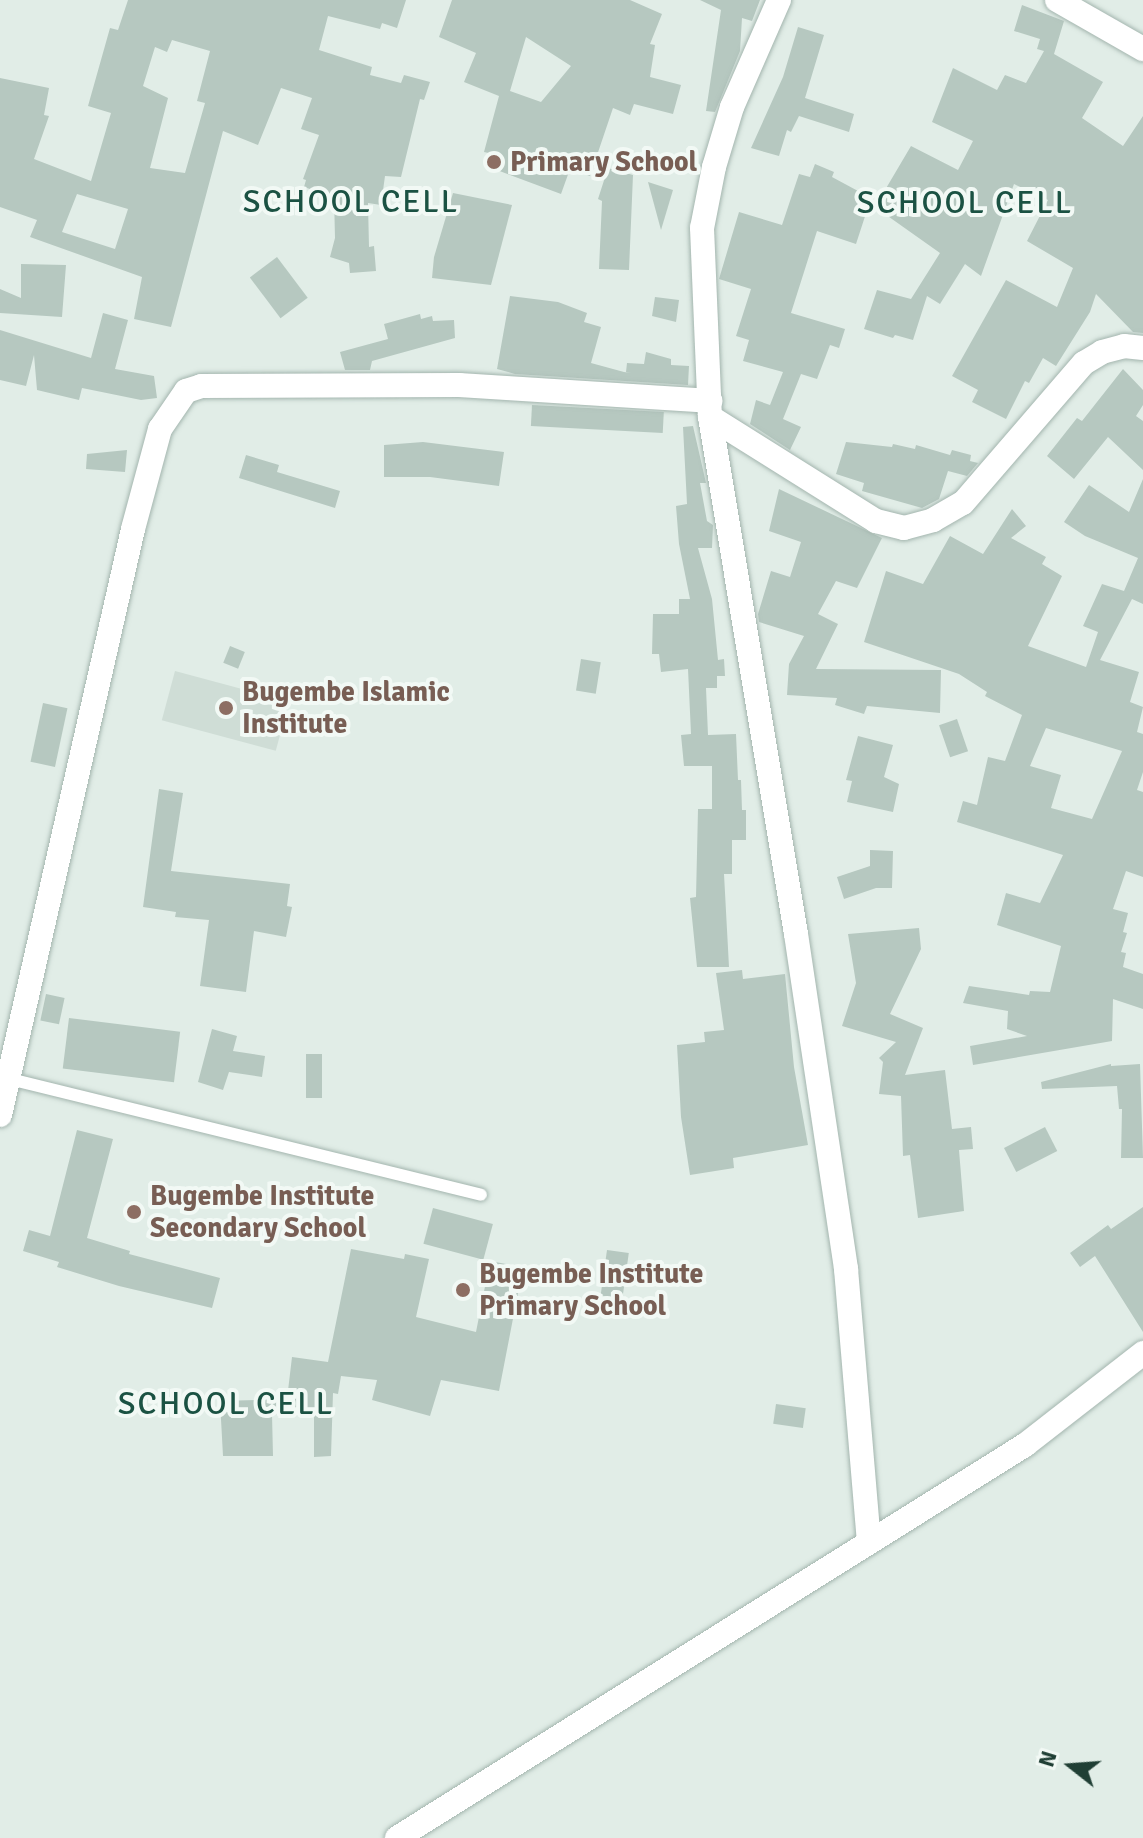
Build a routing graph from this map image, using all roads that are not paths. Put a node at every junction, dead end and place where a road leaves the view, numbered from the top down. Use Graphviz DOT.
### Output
graph roads {
  1 [pos="779,0"];
  2 [pos="1057,0"];
  3 [pos="1143,49"];
  4 [pos="1143,348"];
  5 [pos="710,409"];
  6 [pos="6,1078"];
  7 [pos="0,1115"];
  8 [pos="481,1195"];
  9 [pos="1143,1353"];
  10 [pos="869,1542"];
  11 [pos="397,1838"];
  1 -- 5 [label="street"];
  2 -- 3 [label="street"];
  4 -- 5 [label="street"];
  5 -- 6 [label="street"];
  5 -- 10 [label="street"];
  6 -- 7 [label="street"];
  6 -- 8 [label="lane"];
  9 -- 10 [label="street"];
  10 -- 11 [label="street"];
}
